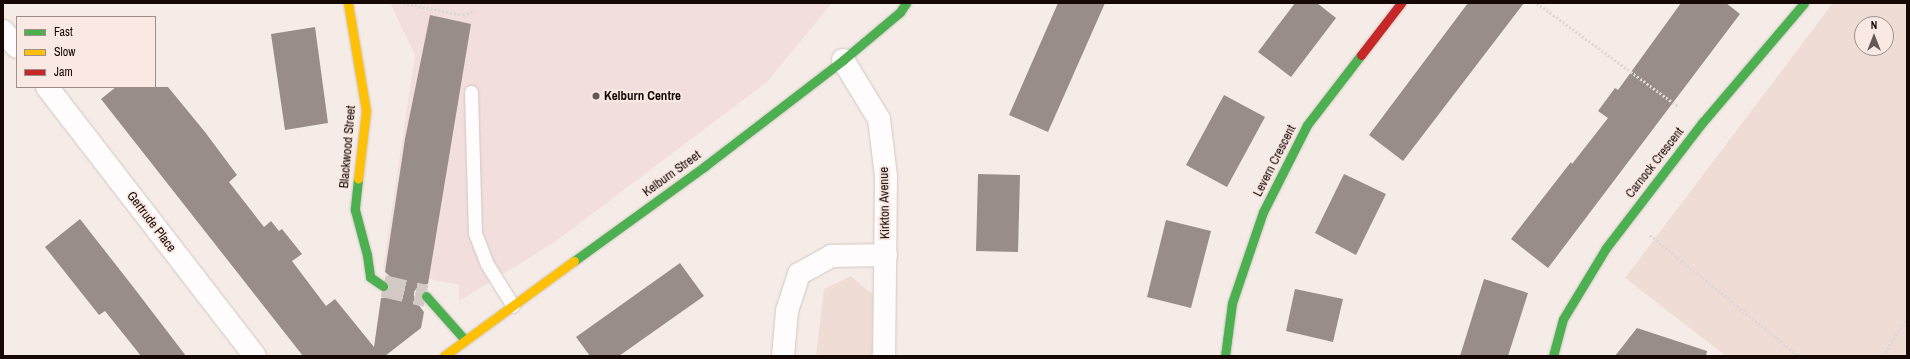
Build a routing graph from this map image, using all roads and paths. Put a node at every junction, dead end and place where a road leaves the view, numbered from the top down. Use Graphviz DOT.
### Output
graph roads {
  1 [pos="348,3"];
  2 [pos="403,3"];
  3 [pos="906,3"];
  4 [pos="1401,3"];
  5 [pos="1537,3"];
  6 [pos="1804,3"];
  7 [pos="474,11"];
  8 [pos="3,31"];
  9 [pos="16,46"];
  10 [pos="844,60"];
  11 [pos="49,88"];
  12 [pos="471,92"];
  13 [pos="1702,123"];
  14 [pos="1629,218"];
  15 [pos="886,255"];
  16 [pos="383,286"];
  17 [pos="426,296"];
  18 [pos="513,306"];
  19 [pos="1907,318"];
  20 [pos="465,340"];
  21 [pos="255,356"];
  22 [pos="444,356"];
  23 [pos="783,356"];
  24 [pos="884,356"];
  25 [pos="1225,356"];
  26 [pos="1553,356"];
  27 [pos="1799,356"];
  28 [pos="1883,356"];
  1 -- 16 [label="street, Blackwood Street"];
  2 -- 7 [label="path"];
  3 -- 10 [label="street, Kelburn Street"];
  4 -- 25 [label="street, Levern Crescent"];
  5 -- 13 [label="path"];
  6 -- 13 [label="street, Carnock Crescent"];
  8 -- 9 [label="street"];
  10 -- 15 [label="street, Kirkton Avenue"];
  10 -- 18 [label="street, Kelburn Street"];
  11 -- 21 [label="street, Gertrude Place"];
  12 -- 18 [label="lane"];
  13 -- 14 [label="street, Carnock Crescent"];
  14 -- 26 [label="street, Carnock Crescent"];
  14 -- 27 [label="path"];
  15 -- 23 [label="street"];
  15 -- 24 [label="street, Kirkton Avenue"];
  17 -- 20 [label="street"];
  18 -- 20 [label="street, Kelburn Street"];
  19 -- 28 [label="path"];
  20 -- 22 [label="street, Kelburn Street"];
}
